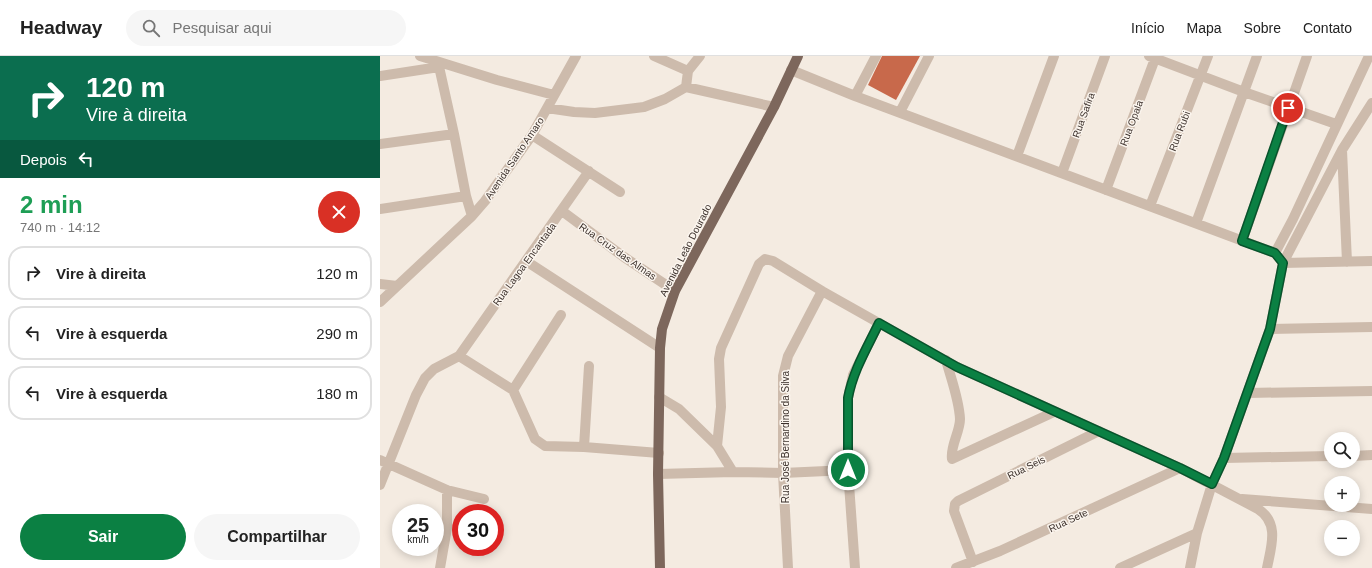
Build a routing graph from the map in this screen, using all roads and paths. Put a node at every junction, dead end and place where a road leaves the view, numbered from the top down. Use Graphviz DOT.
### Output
graph roads {
  1 [pos="420,56"];
  2 [pos="576,56"];
  3 [pos="654,56"];
  4 [pos="700,56"];
  5 [pos="798,56"];
  6 [pos="876,56"];
  7 [pos="929,56"];
  8 [pos="1054,56"];
  9 [pos="1105,56"];
  10 [pos="1208,56"];
  11 [pos="1257,56"];
  12 [pos="1308,56"];
  13 [pos="1369,56"];
  14 [pos="1153,57"];
  15 [pos="439,64"];
  16 [pos="791,70"];
  17 [pos="688,71"];
  18 [pos="380,76"];
  19 [pos="1200,76"];
  20 [pos="686,87"];
  21 [pos="1244,92"];
  22 [pos="554,96"];
  23 [pos="855,96"];
  24 [pos="1372,103"];
  25 [pos="774,107"];
  26 [pos="547,108"];
  27 [pos="1288,108"];
  28 [pos="900,112"];
  29 [pos="1336,124"];
  30 [pos="454,134"];
  31 [pos="532,135"];
  32 [pos="380,144"];
  33 [pos="1342,150"];
  34 [pos="1017,156"];
  35 [pos="589,172"];
  36 [pos="1062,173"];
  37 [pos="1106,190"];
  38 [pos="620,192"];
  39 [pos="466,196"];
  40 [pos="1150,206"];
  41 [pos="380,209"];
  42 [pos="562,211"];
  43 [pos="472,216"];
  44 [pos="1196,223"];
  45 [pos="1242,241"];
  46 [pos="1275,253"];
  47 [pos="526,261"];
  48 [pos="1372,261"];
  49 [pos="1347,262"];
  50 [pos="1283,263"];
  51 [pos="380,284"];
  52 [pos="397,286"];
  53 [pos="675,291"];
  54 [pos="822,291"];
  55 [pos="380,302"];
  56 [pos="561,315"];
  57 [pos="879,323"];
  58 [pos="1372,327"];
  59 [pos="1270,329"];
  60 [pos="660,348"];
  61 [pos="459,356"];
  62 [pos="946,360"];
  63 [pos="589,366"];
  64 [pos="513,390"];
  65 [pos="1372,391"];
  66 [pos="1248,393"];
  67 [pos="659,397"];
  68 [pos="1054,412"];
  69 [pos="1098,431"];
  70 [pos="718,446"];
  71 [pos="584,447"];
  72 [pos="659,453"];
  73 [pos="1372,455"];
  74 [pos="1324,456"];
  75 [pos="1360,456"];
  76 [pos="1224,458"];
  77 [pos="385,462"];
  78 [pos="1180,468"];
  79 [pos="848,470"];
  80 [pos="733,472"];
  81 [pos="783,473"];
  82 [pos="658,474"];
  83 [pos="1212,484"];
  84 [pos="380,485"];
  85 [pos="447,490"];
  86 [pos="1236,498"];
  87 [pos="484,499"];
  88 [pos="1372,509"];
  89 [pos="1197,533"];
  90 [pos="973,562"];
  91 [pos="440,568"];
  92 [pos="660,568"];
  93 [pos="788,568"];
  94 [pos="854,568"];
  95 [pos="956,568"];
  96 [pos="1120,568"];
  97 [pos="1190,568"];
  98 [pos="1267,568"];
  1 -- 15 [label="street"];
  2 -- 22 [label="street, Avenida Santo Amaro"];
  3 -- 17 [label="street"];
  4 -- 17 [label="street"];
  5 -- 16 [label="main road, Avenida Leão Dourado"];
  6 -- 23 [label="street"];
  7 -- 28 [label="street"];
  8 -- 34 [label="street"];
  9 -- 36 [label="street, Rua Safira"];
  10 -- 19 [label="street, Rua Rubi"];
  11 -- 21 [label="street"];
  12 -- 27 [label="street"];
  13 -- 29 [label="street"];
  14 -- 19 [label="street"];
  14 -- 37 [label="street, Rua Opala"];
  15 -- 18 [label="street"];
  15 -- 22 [label="street"];
  15 -- 30 [label="street"];
  16 -- 23 [label="street"];
  16 -- 25 [label="main road, Avenida Leão Dourado"];
  17 -- 20 [label="street"];
  19 -- 21 [label="street"];
  19 -- 40 [label="street, Rua Rubi"];
  20 -- 25 [label="street"];
  20 -- 26 [label="street"];
  21 -- 27 [label="street"];
  21 -- 44 [label="street"];
  22 -- 26 [label="street, Avenida Santo Amaro"];
  23 -- 28 [label="street"];
  24 -- 33 [label="street"];
  25 -- 53 [label="main road, Avenida Leão Dourado"];
  26 -- 31 [label="street, Avenida Santo Amaro"];
  27 -- 29 [label="street"];
  27 -- 45 [label="street"];
  28 -- 34 [label="street"];
  29 -- 46 [label="street"];
  30 -- 32 [label="street"];
  30 -- 39 [label="street"];
  31 -- 35 [label="street"];
  31 -- 43 [label="street, Avenida Santo Amaro"];
  33 -- 49 [label="street"];
  33 -- 50 [label="street"];
  34 -- 36 [label="street"];
  35 -- 38 [label="street"];
  35 -- 42 [label="street, Rua Lagoa Encantada"];
  36 -- 37 [label="street"];
  37 -- 40 [label="street"];
  39 -- 41 [label="street"];
  39 -- 43 [label="street"];
  40 -- 44 [label="street"];
  42 -- 47 [label="street, Rua Lagoa Encantada"];
  42 -- 53 [label="street, Rua Cruz das Almas"];
  43 -- 52 [label="street, Avenida Santo Amaro"];
  44 -- 45 [label="street"];
  45 -- 46 [label="street"];
  46 -- 50 [label="street"];
  47 -- 60 [label="street"];
  47 -- 61 [label="street, Rua Lagoa Encantada"];
  48 -- 49 [label="street"];
  49 -- 50 [label="street"];
  50 -- 59 [label="street"];
  51 -- 52 [label="street"];
  52 -- 55 [label="street, Avenida Santo Amaro"];
  53 -- 60 [label="main road, Avenida Leão Dourado"];
  54 -- 57 [label="street"];
  54 -- 70 [label="street"];
  54 -- 81 [label="street, Rua José Bernardino da Silva"];
  56 -- 64 [label="street"];
  57 -- 62 [label="street"];
  57 -- 79 [label="street"];
  58 -- 59 [label="street"];
  59 -- 66 [label="street"];
  60 -- 67 [label="main road, Avenida Leão Dourado"];
  61 -- 64 [label="street"];
  61 -- 77 [label="street"];
  62 -- 68 [label="street"];
  62 -- 68 [label="street"];
  63 -- 71 [label="street"];
  64 -- 71 [label="street"];
  65 -- 66 [label="street"];
  66 -- 76 [label="street"];
  67 -- 70 [label="street"];
  67 -- 72 [label="main road, Avenida Leão Dourado"];
  68 -- 69 [label="street"];
  69 -- 78 [label="street"];
  69 -- 90 [label="street, Rua Seis"];
  70 -- 80 [label="street"];
  71 -- 72 [label="street"];
  72 -- 82 [label="main road, Avenida Leão Dourado"];
  73 -- 75 [label="street"];
  74 -- 76 [label="street"];
  76 -- 83 [label="street"];
  77 -- 84 [label="street"];
  77 -- 85 [label="street"];
  78 -- 83 [label="street"];
  78 -- 90 [label="street, Rua Sete"];
  79 -- 81 [label="street"];
  79 -- 94 [label="street"];
  80 -- 81 [label="street"];
  80 -- 82 [label="street"];
  81 -- 93 [label="street, Rua José Bernardino da Silva"];
  82 -- 92 [label="main road, Avenida Leão Dourado"];
  83 -- 86 [label="street"];
  83 -- 89 [label="street"];
  85 -- 87 [label="street"];
  85 -- 91 [label="street"];
  86 -- 88 [label="street"];
  86 -- 98 [label="street"];
  89 -- 96 [label="street"];
  89 -- 97 [label="street"];
  90 -- 95 [label="street, Rua Sete"];
}
